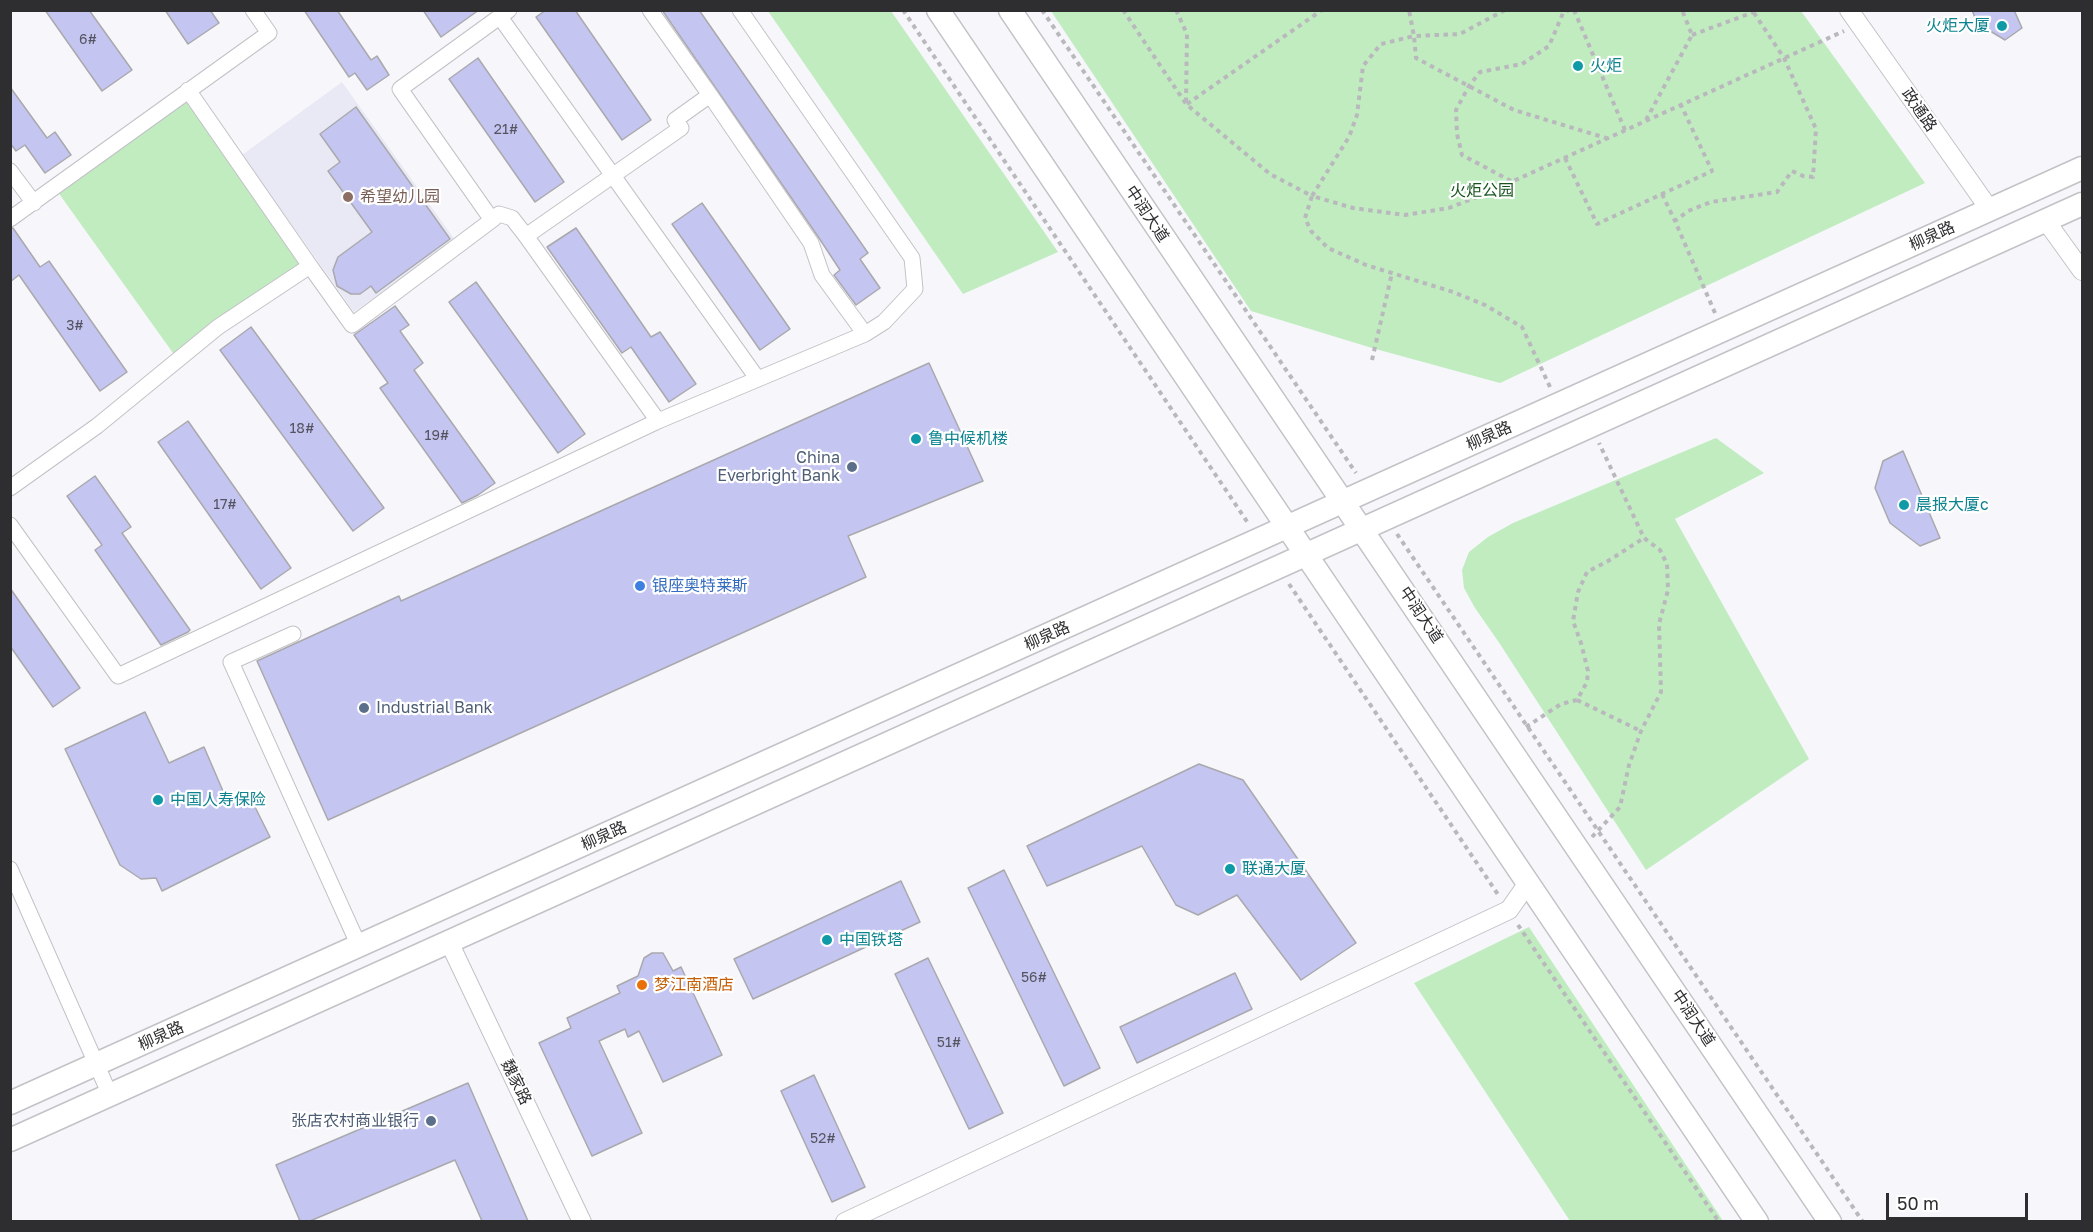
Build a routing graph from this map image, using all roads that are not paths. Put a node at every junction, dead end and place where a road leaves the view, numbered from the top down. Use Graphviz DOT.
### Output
graph roads {
  1 [pos="253,10"];
  2 [pos="650,10"];
  3 [pos="740,10"];
  4 [pos="938,10"];
  5 [pos="1010,10"];
  6 [pos="505,14"];
  7 [pos="1854,18"];
  8 [pos="188,90"];
  9 [pos="710,95"];
  10 [pos="2082,168"];
  11 [pos="10,171"];
  12 [pos="611,176"];
  13 [pos="34,203"];
  14 [pos="2082,204"];
  15 [pos="1990,210"];
  16 [pos="10,219"];
  17 [pos="492,220"];
  18 [pos="2046,221"];
  19 [pos="525,236"];
  20 [pos="310,266"];
  21 [pos="2082,272"];
  22 [pos="865,334"];
  23 [pos="757,378"];
  24 [pos="658,421"];
  25 [pos="10,488"];
  26 [pos="1343,502"];
  27 [pos="10,525"];
  28 [pos="1287,527"];
  29 [pos="1362,530"];
  30 [pos="1306,555"];
  31 [pos="293,634"];
  32 [pos="10,868"];
  33 [pos="1528,883"];
  34 [pos="449,942"];
  35 [pos="359,946"];
  36 [pos="96,1065"];
  37 [pos="110,1095"];
  38 [pos="10,1103"];
  39 [pos="10,1140"];
  40 [pos="582,1221"];
  41 [pos="845,1221"];
  42 [pos="1757,1221"];
  43 [pos="1830,1221"];
  1 -- 8 [label="street"];
  2 -- 9 [label="street"];
  3 -- 22 [label="street"];
  4 -- 28 [label="main road"];
  5 -- 26 [label="main road, 中润大道"];
  6 -- 12 [label="street"];
  6 -- 17 [label="street"];
  7 -- 15 [label="street, 政通路"];
  8 -- 13 [label="street"];
  8 -- 20 [label="street"];
  9 -- 12 [label="street"];
  9 -- 22 [label="street"];
  10 -- 15 [label="main road, 柳泉路"];
  11 -- 13 [label="street"];
  12 -- 19 [label="street"];
  12 -- 23 [label="street"];
  13 -- 16 [label="street"];
  14 -- 18 [label="main road, 柳泉路"];
  15 -- 26 [label="main road, 柳泉路"];
  17 -- 19 [label="street"];
  17 -- 20 [label="street"];
  18 -- 21 [label="street"];
  18 -- 29 [label="main road, 柳泉路"];
  19 -- 24 [label="street"];
  20 -- 25 [label="street"];
  22 -- 23 [label="street"];
  23 -- 24 [label="street"];
  24 -- 27 [label="street"];
  26 -- 28 [label="main road, 柳泉路"];
  26 -- 29 [label="main road, 中润大道"];
  28 -- 30 [label="main road"];
  28 -- 35 [label="main road, 柳泉路"];
  29 -- 30 [label="main road, 柳泉路"];
  29 -- 43 [label="main road, 中润大道"];
  30 -- 33 [label="main road"];
  30 -- 34 [label="main road, 柳泉路"];
  31 -- 35 [label="street"];
  32 -- 36 [label="street"];
  33 -- 41 [label="street"];
  33 -- 42 [label="main road"];
  34 -- 37 [label="main road, 柳泉路"];
  34 -- 40 [label="street, 魏家路"];
  35 -- 36 [label="main road, 柳泉路"];
  36 -- 37 [label="street"];
  36 -- 38 [label="main road, 柳泉路"];
  37 -- 39 [label="main road, 柳泉路"];
}
